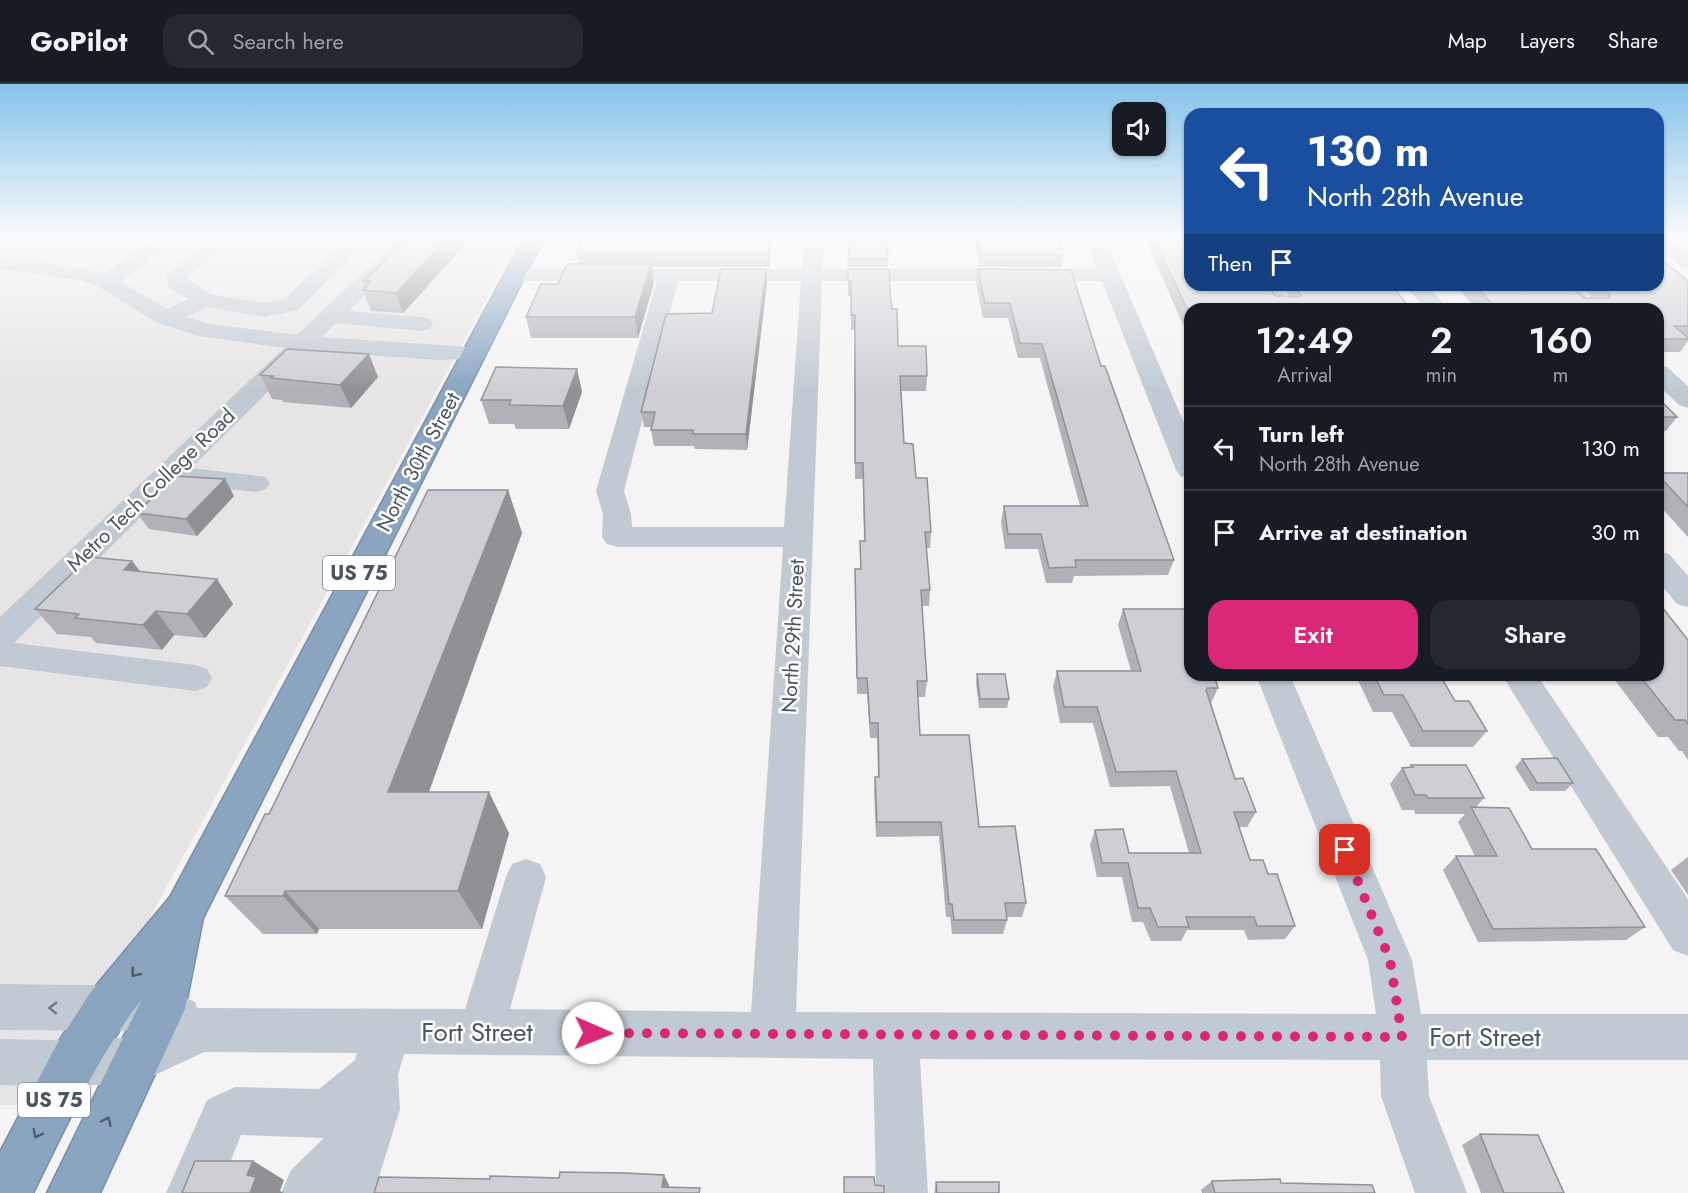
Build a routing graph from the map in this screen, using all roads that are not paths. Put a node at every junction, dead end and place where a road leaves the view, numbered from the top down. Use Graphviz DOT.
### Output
graph roads {
  1 [pos="116,288"];
  2 [pos="186,288"];
  3 [pos="308,288"];
  4 [pos="359,288"];
  5 [pos="508,288"];
  6 [pos="666,288"];
  7 [pos="811,288"];
  8 [pos="1115,288"];
  9 [pos="1421,291"];
  10 [pos="1570,291"];
  11 [pos="204,300"];
  12 [pos="1432,303"];
  13 [pos="1582,303"];
  14 [pos="330,316"];
  15 [pos="166,318"];
  16 [pos="422,324"];
  17 [pos="302,343"];
  18 [pos="475,353"];
  19 [pos="1664,378"];
  20 [pos="1688,400"];
  21 [pos="1184,455"];
  22 [pos="167,474"];
  23 [pos="256,483"];
  24 [pos="798,537"];
  25 [pos="1664,568"];
  26 [pos="1688,596"];
  27 [pos="0,637"];
  28 [pos="0,654"];
  29 [pos="195,678"];
  30 [pos="1275,681"];
  31 [pos="1523,681"];
  32 [pos="526,877"];
  33 [pos="185,911"];
  34 [pos="1688,936"];
  35 [pos="0,1007"];
  36 [pos="106,1009"];
  37 [pos="182,1019"];
  38 [pos="481,1032"];
  39 [pos="772,1036"];
  40 [pos="896,1036"];
  41 [pos="1688,1036"];
  42 [pos="1402,1037"];
  43 [pos="138,1060"];
  44 [pos="0,1062"];
  45 [pos="73,1063"];
  46 [pos="379,1072"];
  47 [pos="6,1193"];
  48 [pos="73,1193"];
  49 [pos="192,1193"];
  50 [pos="307,1193"];
  51 [pos="348,1193"];
  52 [pos="902,1193"];
  53 [pos="1441,1193"];
  1 -- 15 [label="street"];
  2 -- 11 [label="street"];
  3 -- 11 [label="street"];
  4 -- 14 [label="street, Metro Tech College Road"];
  5 -- 18 [label="highway, North 30th Street / US 75"];
  6 -- 24 [label="street"];
  7 -- 24 [label="street, North 29th Street"];
  8 -- 21 [label="street"];
  9 -- 12 [label="street"];
  10 -- 13 [label="street"];
  11 -- 15 [label="street"];
  14 -- 16 [label="street"];
  14 -- 17 [label="street, Metro Tech College Road"];
  15 -- 17 [label="street"];
  17 -- 18 [label="street"];
  17 -- 22 [label="street, Metro Tech College Road"];
  18 -- 33 [label="highway, North 30th Street / US 75"];
  19 -- 20 [label="street"];
  22 -- 23 [label="street"];
  22 -- 27 [label="street, Metro Tech College Road"];
  24 -- 39 [label="street, North 29th Street"];
  25 -- 26 [label="street"];
  28 -- 29 [label="street"];
  30 -- 42 [label="street"];
  31 -- 34 [label="street"];
  32 -- 38 [label="street"];
  33 -- 36 [label="highway, North 30th Street / US 75, one-way"];
  33 -- 37 [label="highway, North 30th Street / US 75"];
  36 -- 35 [label="street, Fort Street, one-way"];
  36 -- 37 [label="street, Fort Street"];
  36 -- 45 [label="highway, North 30th Street / US 75"];
  37 -- 43 [label="highway, North 30th Street / US 75"];
  37 -- 46 [label="street, Fort Street"];
  38 -- 39 [label="street, Fort Street"];
  38 -- 46 [label="street, Fort Street"];
  39 -- 40 [label="street, Fort Street"];
  40 -- 42 [label="street, Fort Street"];
  40 -- 52 [label="street"];
  41 -- 42 [label="street, Fort Street"];
  42 -- 53 [label="street"];
  43 -- 45 [label="street"];
  48 -- 43 [label="highway, North 30th Street / US 75, one-way"];
  44 -- 45 [label="street"];
  45 -- 47 [label="highway, North 30th Street / US 75, one-way"];
  46 -- 49 [label="street"];
  46 -- 50 [label="street"];
  46 -- 51 [label="street"];
}
